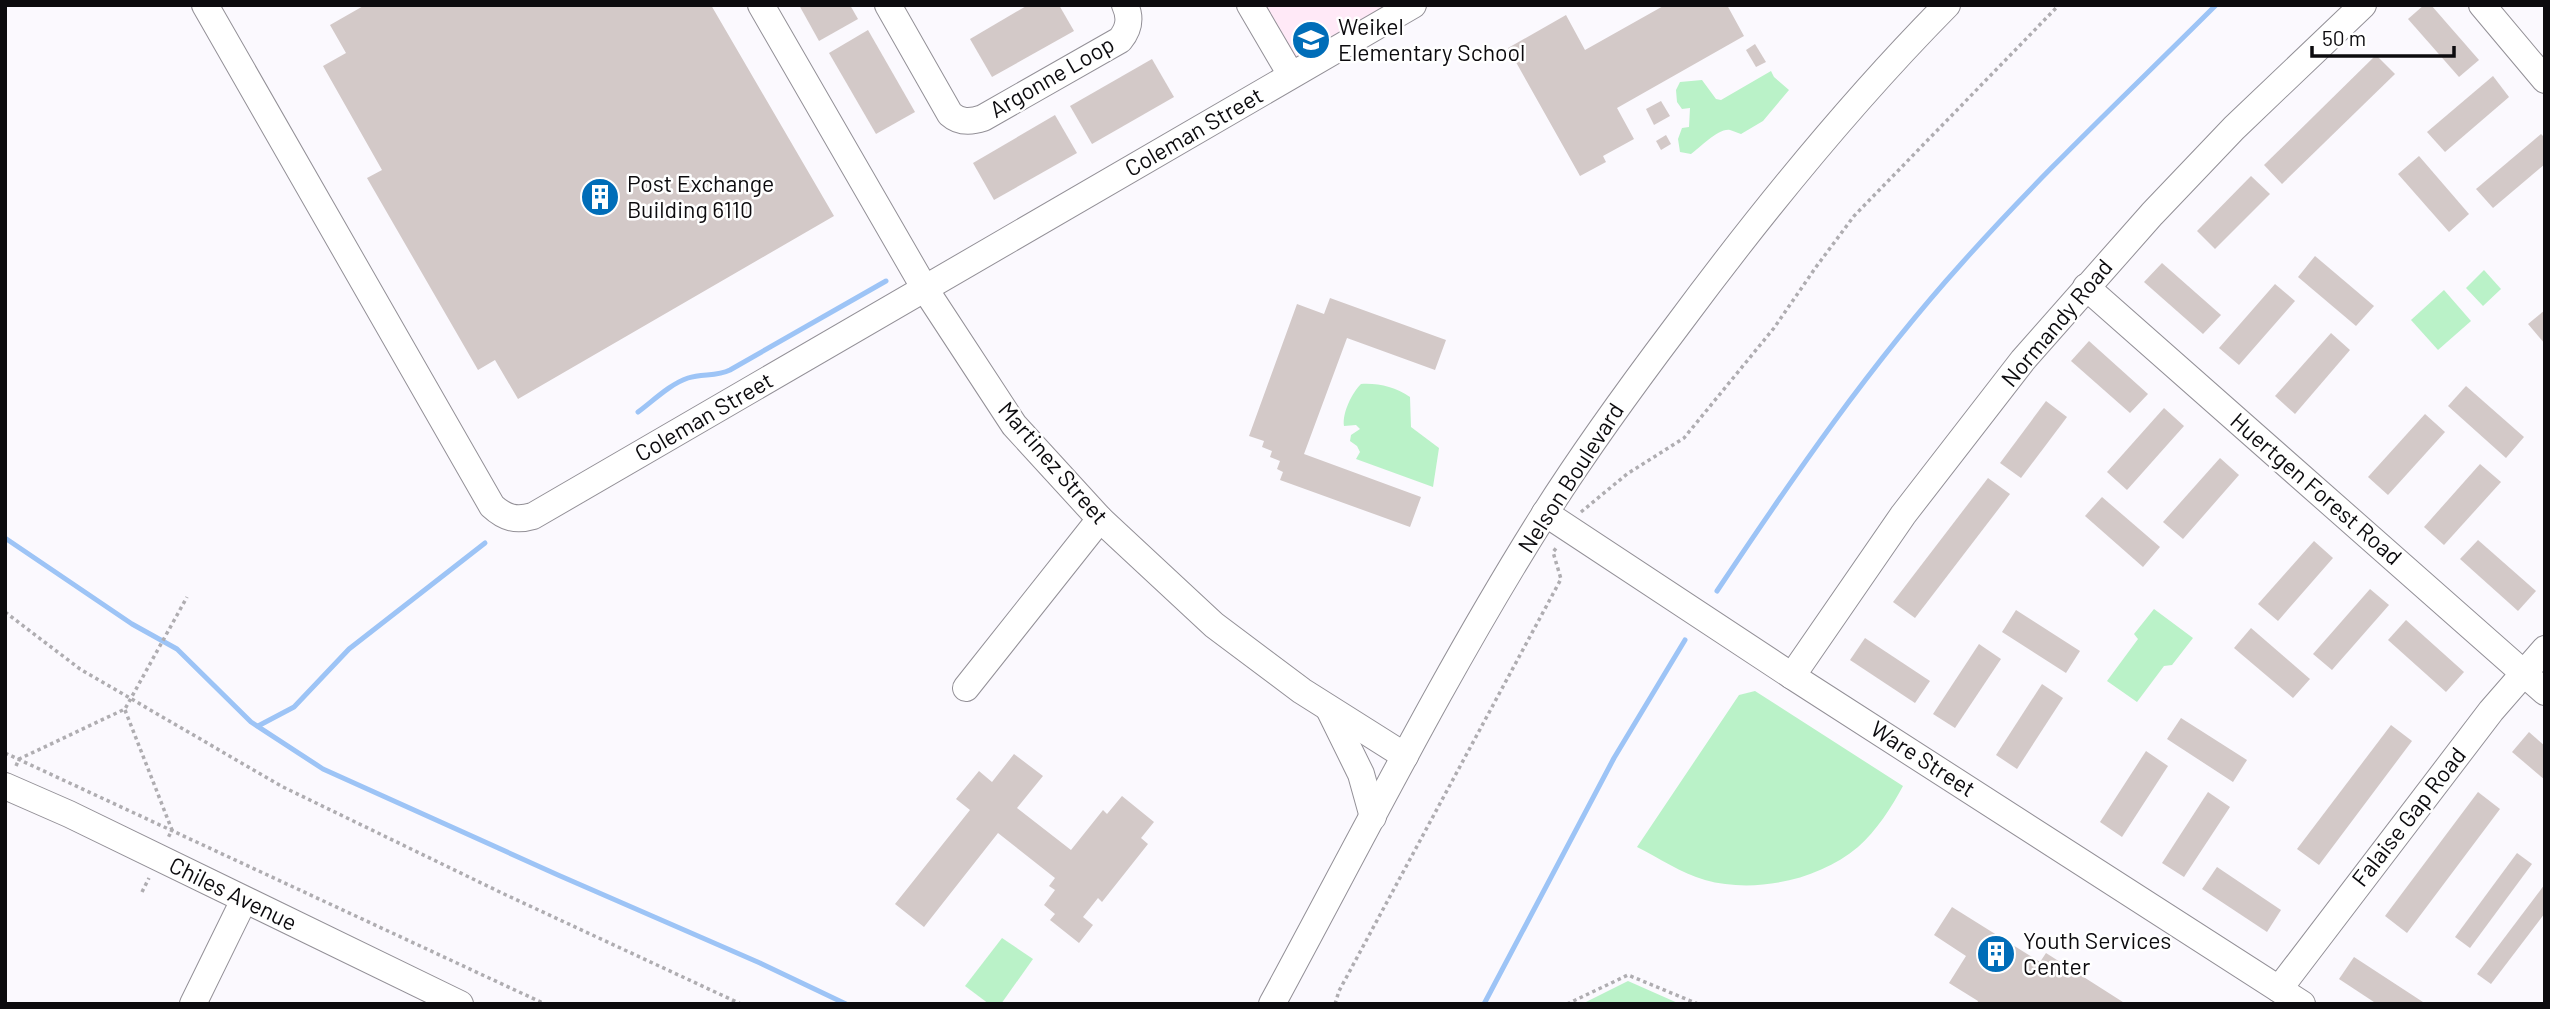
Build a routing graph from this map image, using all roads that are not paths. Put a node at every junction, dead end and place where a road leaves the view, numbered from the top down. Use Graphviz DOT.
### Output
graph roads {
  1 [pos="205,5"];
  2 [pos="761,5"];
  3 [pos="888,5"];
  4 [pos="1125,5"];
  5 [pos="1250,5"];
  6 [pos="1413,5"];
  7 [pos="2363,5"];
  8 [pos="2482,5"];
  9 [pos="1943,7"];
  10 [pos="1291,75"];
  11 [pos="2545,80"];
  12 [pos="2086,287"];
  13 [pos="925,289"];
  14 [pos="1545,513"];
  15 [pos="1100,519"];
  16 [pos="2545,649"];
  17 [pos="2523,673"];
  18 [pos="1793,676"];
  19 [pos="966,688"];
  20 [pos="2545,692"];
  21 [pos="1329,709"];
  22 [pos="1405,756"];
  23 [pos="6,786"];
  24 [pos="1373,817"];
  25 [pos="244,900"];
  26 [pos="2279,989"];
  27 [pos="193,1004"];
  28 [pos="460,1004"];
  29 [pos="1272,1004"];
  30 [pos="2302,1004"];
  1 -- 13 [label="street, Coleman Street"];
  2 -- 13 [label="street, Martinez Street"];
  3 -- 4 [label="street, Argonne Loop"];
  5 -- 10 [label="street"];
  6 -- 10 [label="street, Coleman Street"];
  7 -- 12 [label="street, Normandy Road"];
  8 -- 11 [label="street"];
  9 -- 14 [label="street, Nelson Boulevard"];
  10 -- 13 [label="street, Coleman Street"];
  12 -- 17 [label="street, Huertgen Forest Road"];
  12 -- 18 [label="street, Normandy Road"];
  13 -- 15 [label="street, Martinez Street"];
  14 -- 18 [label="street, Ware Street"];
  14 -- 22 [label="street, Nelson Boulevard"];
  15 -- 19 [label="street"];
  15 -- 21 [label="street, Martinez Street"];
  16 -- 17 [label="street, Falaise Gap Road"];
  17 -- 20 [label="street, Huertgen Forest Road"];
  17 -- 26 [label="street, Falaise Gap Road"];
  18 -- 26 [label="street, Ware Street"];
  21 -- 22 [label="street, Martinez Street"];
  21 -- 24 [label="street"];
  22 -- 24 [label="street, Nelson Boulevard"];
  23 -- 25 [label="street, Chiles Avenue"];
  24 -- 29 [label="street, Nelson Boulevard"];
  25 -- 27 [label="street"];
  25 -- 28 [label="street, Chiles Avenue"];
  26 -- 30 [label="street, Ware Street"];
}
